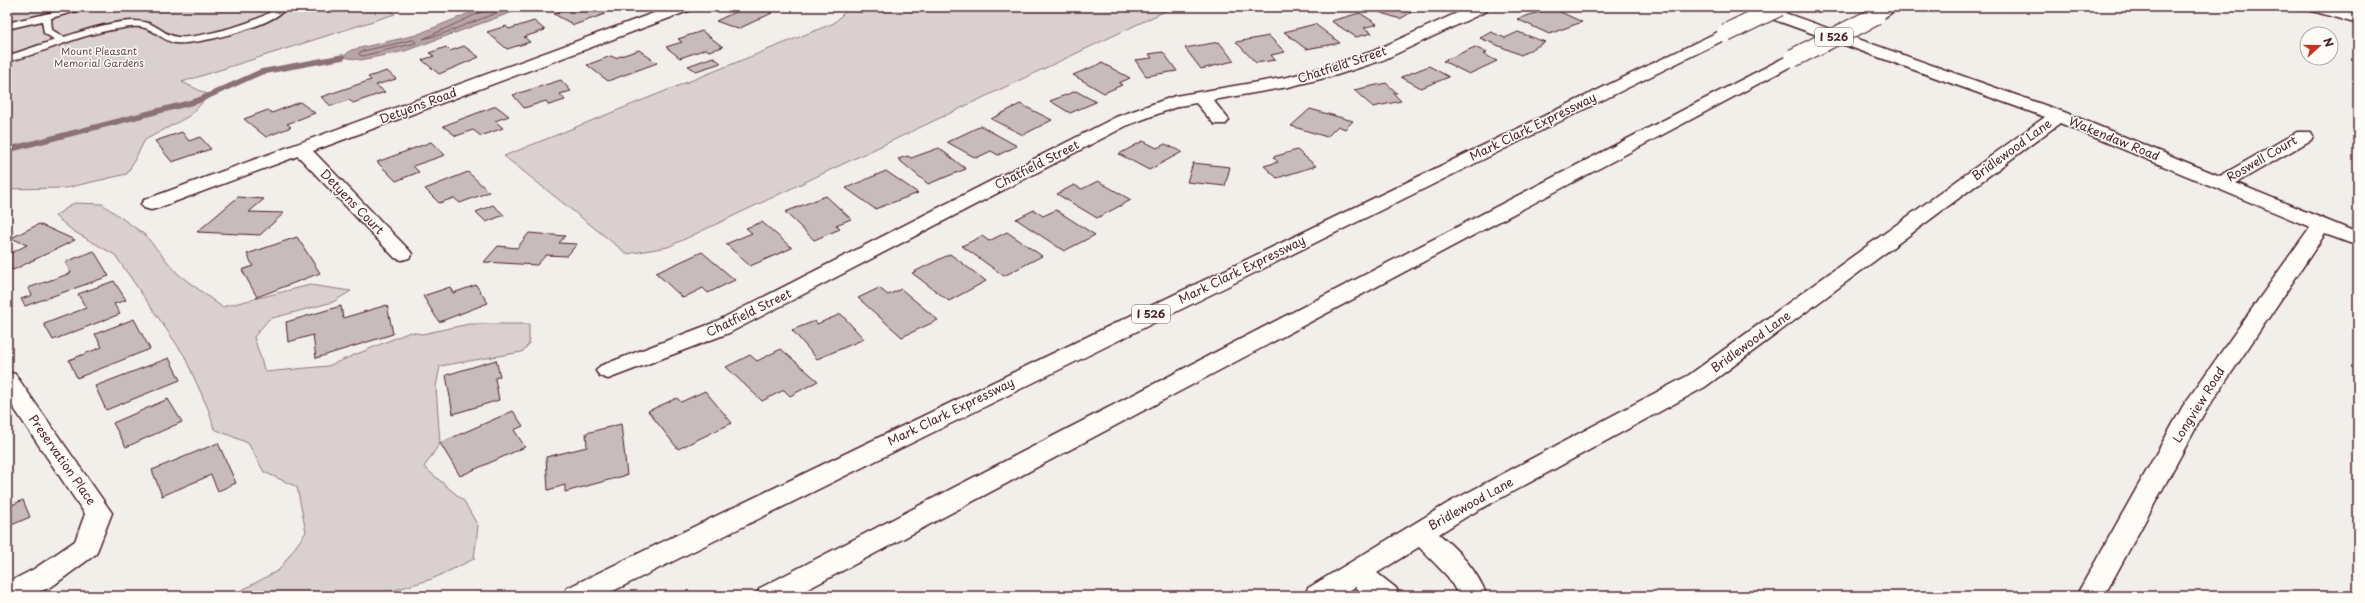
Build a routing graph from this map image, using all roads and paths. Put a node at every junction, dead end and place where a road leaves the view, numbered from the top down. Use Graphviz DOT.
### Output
graph roads {
  1 [pos="87,7"];
  2 [pos="279,7"];
  3 [pos="685,7"];
  4 [pos="1754,7"];
  5 [pos="1779,7"];
  6 [pos="1892,7"];
  7 [pos="2315,7"];
  8 [pos="1478,8"];
  9 [pos="46,18"];
  10 [pos="2358,19"];
  11 [pos="7,26"];
  12 [pos="62,40"];
  13 [pos="7,51"];
  14 [pos="7,60"];
  15 [pos="1202,97"];
  16 [pos="2058,116"];
  17 [pos="1220,120"];
  18 [pos="2304,136"];
  19 [pos="301,149"];
  20 [pos="2221,183"];
  21 [pos="151,204"];
  22 [pos="2322,224"];
  23 [pos="2358,240"];
  24 [pos="402,254"];
  25 [pos="608,371"];
  26 [pos="7,380"];
  27 [pos="1420,532"];
  28 [pos="1357,572"];
  29 [pos="7,596"];
  30 [pos="577,596"];
  31 [pos="770,596"];
  32 [pos="1318,596"];
  33 [pos="1386,596"];
  34 [pos="1472,596"];
  35 [pos="2090,596"];
  1 -- 9 [label="lane"];
  2 -- 12 [label="lane"];
  3 -- 19 [label="main road, Detyens Road"];
  4 -- 16 [label="main road, Wakendaw Road"];
  5 -- 30 [label="main road, Mark Clark Expressway / I 526, bridge"];
  6 -- 31 [label="main road, I 526, bridge"];
  7 -- 10 [label="main road"];
  8 -- 15 [label="main road, Chatfield Street"];
  9 -- 11 [label="lane"];
  9 -- 12 [label="lane"];
  12 -- 13 [label="lane"];
  12 -- 14 [label="lane"];
  15 -- 17 [label="main road"];
  15 -- 25 [label="main road, Chatfield Street"];
  16 -- 20 [label="main road, Wakendaw Road"];
  16 -- 27 [label="main road, Bridlewood Lane"];
  18 -- 20 [label="main road, Roswell Court"];
  19 -- 21 [label="main road, Detyens Road"];
  19 -- 24 [label="main road, Detyens Court"];
  20 -- 22 [label="main road, Wakendaw Road"];
  22 -- 23 [label="main road, Wakendaw Road"];
  22 -- 35 [label="main road, Longview Road"];
  26 -- 29 [label="main road, Preservation Place"];
  27 -- 28 [label="main road, Bridlewood Lane"];
  27 -- 34 [label="main road, Bridlewood Lane"];
  28 -- 32 [label="main road, Bridlewood Lane"];
  28 -- 33 [label="main road"];
}
